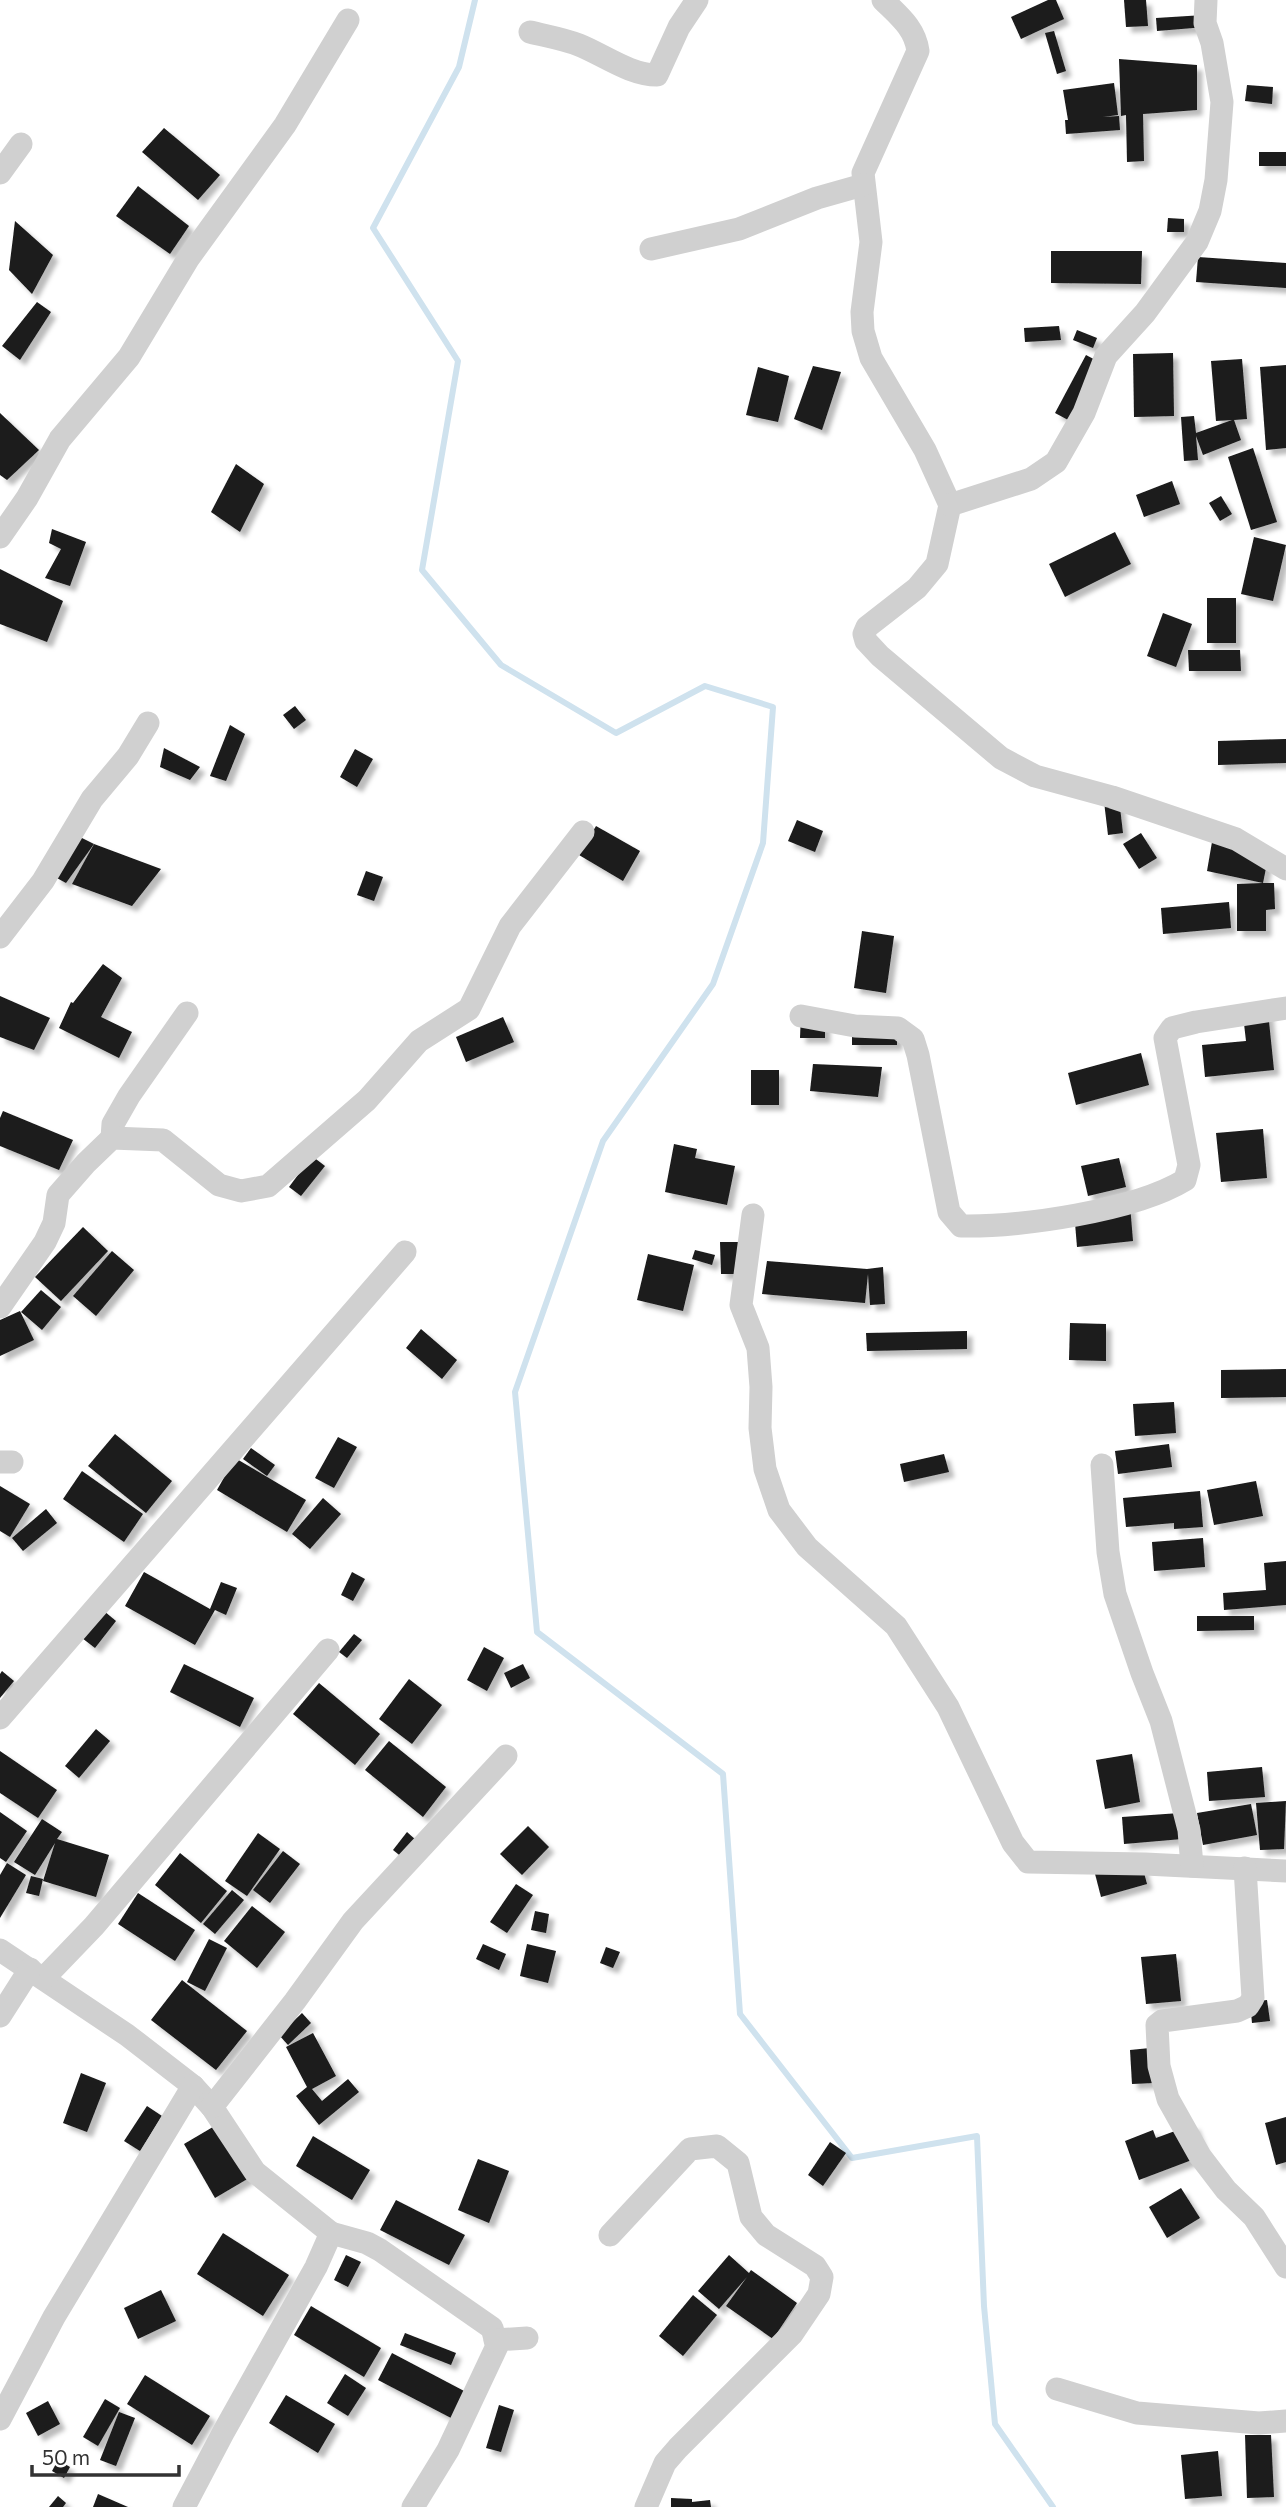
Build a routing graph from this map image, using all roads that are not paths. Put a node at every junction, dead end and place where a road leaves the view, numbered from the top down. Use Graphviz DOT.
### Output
graph roads {
  1 [pos="697,0"];
  2 [pos="883,0"];
  3 [pos="1206,0"];
  4 [pos="348,20"];
  5 [pos="530,32"];
  6 [pos="21,144"];
  7 [pos="0,173"];
  8 [pos="863,185"];
  9 [pos="651,249"];
  10 [pos="950,505"];
  11 [pos="0,537"];
  12 [pos="148,723"];
  13 [pos="583,832"];
  14 [pos="1286,869"];
  15 [pos="0,937"];
  16 [pos="1286,1008"];
  17 [pos="187,1013"];
  18 [pos="801,1016"];
  19 [pos="112,1138"];
  20 [pos="753,1215"];
  21 [pos="405,1252"];
  22 [pos="0,1307"];
  23 [pos="1101,1465"];
  24 [pos="328,1650"];
  25 [pos="0,1718"];
  26 [pos="506,1756"];
  27 [pos="1192,1866"];
  28 [pos="1245,1868"];
  29 [pos="1286,1871"];
  30 [pos="0,1950"];
  31 [pos="37,1974"];
  32 [pos="0,2016"];
  33 [pos="193,2086"];
  34 [pos="212,2107"];
  35 [pos="331,2233"];
  36 [pos="610,2235"];
  37 [pos="1286,2267"];
  38 [pos="527,2338"];
  39 [pos="495,2340"];
  40 [pos="1057,2389"];
  41 [pos="0,2419"];
  42 [pos="1286,2421"];
  43 [pos="184,2507"];
  44 [pos="413,2507"];
  45 [pos="646,2507"];
  1 -- 5 [label="street"];
  2 -- 8 [label="street"];
  3 -- 10 [label="street"];
  4 -- 11 [label="street"];
  6 -- 7 [label="street"];
  8 -- 9 [label="street"];
  8 -- 10 [label="street"];
  10 -- 14 [label="street"];
  12 -- 15 [label="street"];
  13 -- 19 [label="street"];
  16 -- 18 [label="street"];
  17 -- 19 [label="street"];
  19 -- 22 [label="street"];
  20 -- 27 [label="street"];
  21 -- 25 [label="street"];
  23 -- 27 [label="street"];
  24 -- 31 [label="street"];
  26 -- 34 [label="street"];
  27 -- 28 [label="street"];
  28 -- 29 [label="street"];
  28 -- 37 [label="street"];
  30 -- 31 [label="street"];
  31 -- 32 [label="street"];
  31 -- 33 [label="street"];
  33 -- 34 [label="street"];
  33 -- 41 [label="street"];
  34 -- 35 [label="street"];
  35 -- 39 [label="street"];
  35 -- 43 [label="street"];
  36 -- 45 [label="street"];
  38 -- 39 [label="street"];
  39 -- 44 [label="street"];
  40 -- 42 [label="street"];
}
